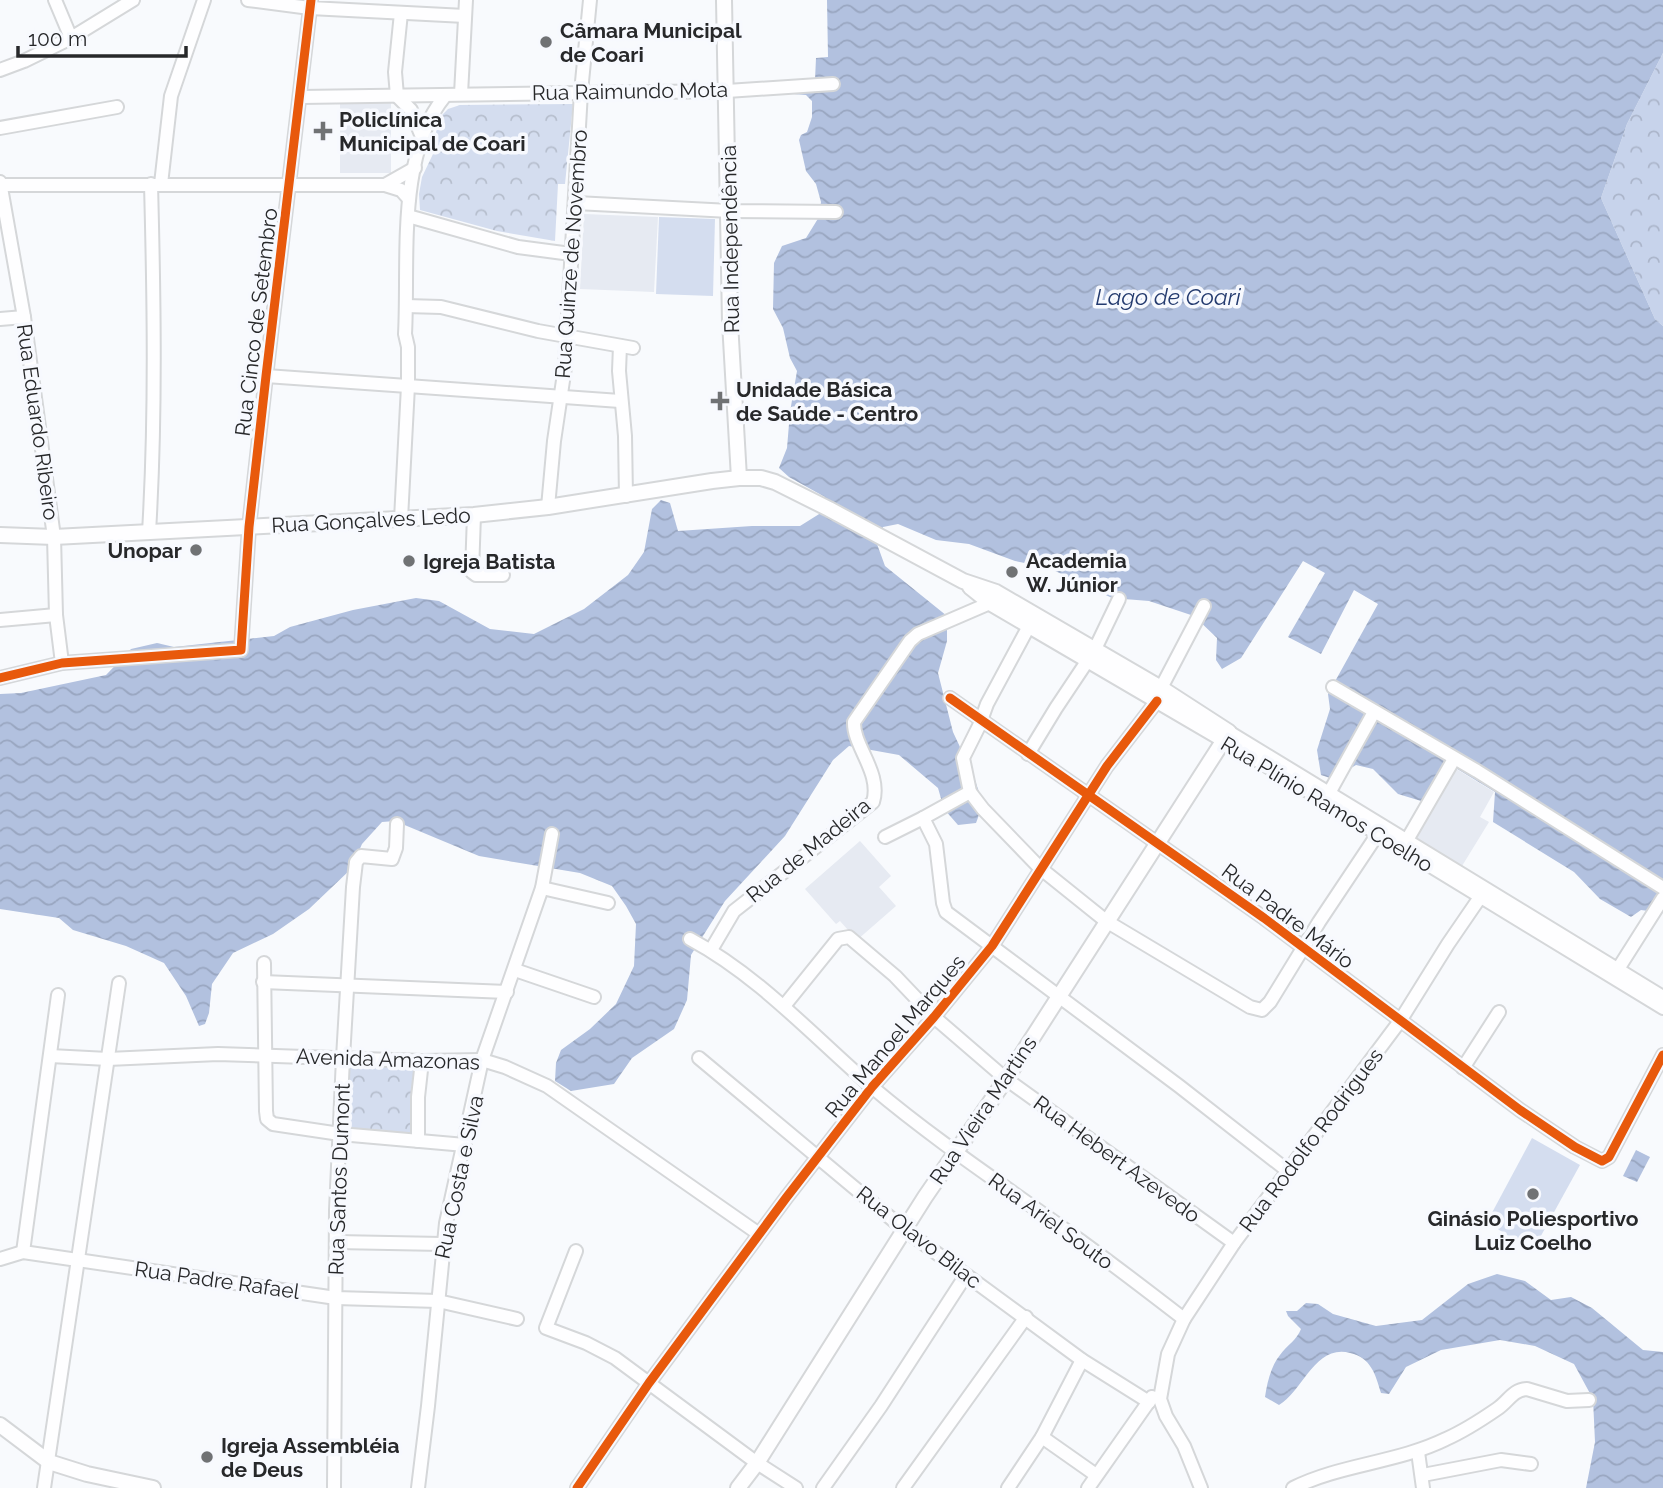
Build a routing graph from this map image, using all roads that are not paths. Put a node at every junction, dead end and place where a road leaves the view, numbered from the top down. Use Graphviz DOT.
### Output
graph roads {
  1 [pos="55,0"];
  2 [pos="133,0"];
  3 [pos="204,0"];
  4 [pos="248,0"];
  5 [pos="466,0"];
  6 [pos="590,0"];
  7 [pos="724,0"];
  8 [pos="311,4"];
  9 [pos="401,13"];
  10 [pos="465,16"];
  11 [pos="71,38"];
  12 [pos="0,70"];
  13 [pos="833,84"];
  14 [pos="727,91"];
  15 [pos="581,92"];
  16 [pos="461,94"];
  17 [pos="397,96"];
  18 [pos="445,96"];
  19 [pos="301,97"];
  20 [pos="117,107"];
  21 [pos="0,128"];
  22 [pos="422,139"];
  23 [pos="415,168"];
  24 [pos="291,183"];
  25 [pos="0,184"];
  26 [pos="156,184"];
  27 [pos="385,185"];
  28 [pos="409,199"];
  29 [pos="576,203"];
  30 [pos="730,211"];
  31 [pos="836,212"];
  32 [pos="408,216"];
  33 [pos="571,254"];
  34 [pos="406,306"];
  35 [pos="24,317"];
  36 [pos="0,319"];
  37 [pos="567,337"];
  38 [pos="266,376"];
  39 [pos="408,386"];
  40 [pos="561,397"];
  41 [pos="621,401"];
  42 [pos="739,478"];
  43 [pos="626,496"];
  44 [pos="548,507"];
  45 [pos="474,515"];
  46 [pos="401,519"];
  47 [pos="250,527"];
  48 [pos="149,532"];
  49 [pos="0,535"];
  50 [pos="54,537"];
  51 [pos="503,575"];
  52 [pos="993,598"];
  53 [pos="1119,599"];
  54 [pos="1204,606"];
  55 [pos="56,615"];
  56 [pos="0,620"];
  57 [pos="1029,626"];
  58 [pos="1092,655"];
  59 [pos="62,663"];
  60 [pos="0,678"];
  61 [pos="1333,687"];
  62 [pos="1159,695"];
  63 [pos="950,698"];
  64 [pos="1374,712"];
  65 [pos="982,720"];
  66 [pos="1226,736"];
  67 [pos="1028,754"];
  68 [pos="1454,759"];
  69 [pos="970,792"];
  70 [pos="1329,793"];
  71 [pos="1088,795"];
  72 [pos="923,818"];
  73 [pos="397,824"];
  74 [pos="552,834"];
  75 [pos="1377,835"];
  76 [pos="885,837"];
  77 [pos="1407,840"];
  78 [pos="1157,843"];
  79 [pos="1040,869"];
  80 [pos="542,888"];
  81 [pos="1663,888"];
  82 [pos="1482,893"];
  83 [pos="1663,898"];
  84 [pos="608,903"];
  85 [pos="1106,921"];
  86 [pos="690,939"];
  87 [pos="992,946"];
  88 [pos="1304,947"];
  89 [pos="710,950"];
  90 [pos="264,963"];
  91 [pos="515,970"];
  92 [pos="1618,970"];
  93 [pos="263,982"];
  94 [pos="119,983"];
  95 [pos="347,987"];
  96 [pos="507,992"];
  97 [pos="58,995"];
  98 [pos="594,996"];
  99 [pos="1058,996"];
  100 [pos="1663,998"];
  101 [pos="784,1006"];
  102 [pos="1663,1008"];
  103 [pos="1499,1012"];
  104 [pos="934,1017"];
  105 [pos="1400,1021"];
  106 [pos="264,1055"];
  107 [pos="1663,1055"];
  108 [pos="50,1056"];
  109 [pos="342,1058"];
  110 [pos="699,1058"];
  111 [pos="108,1059"];
  112 [pos="482,1060"];
  113 [pos="422,1061"];
  114 [pos="1463,1068"];
  115 [pos="1006,1079"];
  116 [pos="872,1087"];
  117 [pos="340,1134"];
  118 [pos="418,1141"];
  119 [pos="465,1144"];
  120 [pos="956,1153"];
  121 [pos="819,1157"];
  122 [pos="1288,1171"];
  123 [pos="905,1230"];
  124 [pos="759,1234"];
  125 [pos="336,1242"];
  126 [pos="1234,1243"];
  127 [pos="442,1244"];
  128 [pos="576,1251"];
  129 [pos="23,1252"];
  130 [pos="0,1259"];
  131 [pos="78,1260"];
  132 [pos="966,1275"];
  133 [pos="336,1298"];
  134 [pos="438,1301"];
  135 [pos="1026,1317"];
  136 [pos="517,1319"];
  137 [pos="1184,1319"];
  138 [pos="1082,1360"];
  139 [pos="649,1383"];
  140 [pos="1589,1400"];
  141 [pos="1154,1401"];
  142 [pos="0,1424"];
  143 [pos="1042,1437"];
  144 [pos="1418,1452"];
  145 [pos="49,1462"];
  146 [pos="757,1463"];
  147 [pos="1531,1464"];
  148 [pos="1096,1475"];
  149 [pos="1423,1482"];
  150 [pos="1195,1484"];
  151 [pos="44,1488"];
  152 [pos="153,1488"];
  153 [pos="334,1488"];
  154 [pos="418,1488"];
  155 [pos="577,1488"];
  156 [pos="737,1488"];
  157 [pos="796,1488"];
  158 [pos="823,1488"];
  159 [pos="903,1488"];
  160 [pos="1008,1488"];
  161 [pos="1088,1488"];
  162 [pos="1293,1488"];
  1 -- 11 [label="street"];
  2 -- 11 [label="street"];
  3 -- 26 [label="street"];
  4 -- 8 [label="street"];
  5 -- 10 [label="street"];
  6 -- 15 [label="street, Rua Quinze de Novembro"];
  7 -- 14 [label="main road, Rua Independência"];
  8 -- 9 [label="street"];
  8 -- 19 [label="street, Rua Cinco de Setembro"];
  9 -- 10 [label="street"];
  9 -- 17 [label="street"];
  10 -- 16 [label="street"];
  11 -- 12 [label="street"];
  13 -- 14 [label="street, Rua Raimundo Mota"];
  14 -- 15 [label="street, Rua Raimundo Mota"];
  14 -- 30 [label="main road, Rua Independência"];
  15 -- 16 [label="street, Rua Raimundo Mota"];
  15 -- 29 [label="street, Rua Quinze de Novembro"];
  16 -- 18 [label="street, Rua Raimundo Mota"];
  17 -- 18 [label="street, Rua Raimundo Mota"];
  17 -- 19 [label="street, Rua Raimundo Mota"];
  17 -- 22 [label="street"];
  18 -- 22 [label="street"];
  19 -- 24 [label="street, Rua Cinco de Setembro"];
  20 -- 21 [label="street"];
  22 -- 23 [label="street"];
  23 -- 27 [label="street"];
  23 -- 28 [label="street"];
  24 -- 26 [label="street"];
  24 -- 27 [label="street"];
  24 -- 38 [label="street, Rua Cinco de Setembro"];
  25 -- 26 [label="street"];
  25 -- 35 [label="street, Rua Eduardo Ribeiro"];
  26 -- 48 [label="street"];
  27 -- 28 [label="street"];
  28 -- 32 [label="street"];
  29 -- 30 [label="street"];
  29 -- 33 [label="street, Rua Quinze de Novembro"];
  30 -- 31 [label="street"];
  30 -- 42 [label="main road, Rua Independência"];
  32 -- 33 [label="street"];
  32 -- 34 [label="street"];
  33 -- 37 [label="street, Rua Quinze de Novembro"];
  34 -- 37 [label="street"];
  34 -- 39 [label="street"];
  35 -- 36 [label="street"];
  35 -- 50 [label="street, Rua Eduardo Ribeiro"];
  37 -- 40 [label="street, Rua Quinze de Novembro"];
  37 -- 41 [label="street"];
  38 -- 39 [label="street"];
  38 -- 47 [label="street, Rua Cinco de Setembro"];
  39 -- 40 [label="street"];
  39 -- 46 [label="street"];
  40 -- 41 [label="street"];
  40 -- 44 [label="street, Rua Quinze de Novembro"];
  41 -- 43 [label="street"];
  42 -- 43 [label="main road, Rua Gonçalves Ledo"];
  42 -- 52 [label="main road, Rua Gonçalves Ledo"];
  43 -- 44 [label="main road, Rua Gonçalves Ledo"];
  44 -- 45 [label="main road, Rua Gonçalves Ledo"];
  45 -- 46 [label="main road, Rua Gonçalves Ledo"];
  45 -- 51 [label="street"];
  46 -- 47 [label="main road, Rua Gonçalves Ledo"];
  47 -- 48 [label="main road, Rua Gonçalves Ledo"];
  47 -- 59 [label="street, Rua Cinco de Setembro"];
  48 -- 50 [label="main road, Rua Gonçalves Ledo"];
  49 -- 50 [label="main road, Rua Gonçalves Ledo"];
  50 -- 55 [label="street, Rua Eduardo Ribeiro"];
  52 -- 57 [label="main road, Rua Plínio Ramos Coelho"];
  52 -- 58 [label="main road, Rua Plínio Ramos Coelho"];
  52 -- 89 [label="street, Rua de Madeira"];
  53 -- 58 [label="street"];
  54 -- 62 [label="street, Rua Manoel Marques"];
  55 -- 56 [label="street"];
  55 -- 59 [label="street, Rua Eduardo Ribeiro"];
  57 -- 58 [label="main road, Rua Plínio Ramos Coelho"];
  57 -- 65 [label="street"];
  58 -- 62 [label="main road, Rua Plínio Ramos Coelho"];
  58 -- 67 [label="street"];
  59 -- 60 [label="street"];
  61 -- 64 [label="street"];
  62 -- 66 [label="main road, Rua Plínio Ramos Coelho"];
  62 -- 71 [label="street, Rua Manoel Marques"];
  63 -- 65 [label="street, Rua Padre Mário"];
  64 -- 68 [label="street"];
  64 -- 70 [label="street"];
  65 -- 67 [label="street, Rua Padre Mário"];
  65 -- 69 [label="street"];
  66 -- 70 [label="street, Rua Plínio Ramos Coelho"];
  66 -- 75 [label="street, Rua Plínio Ramos Coelho"];
  66 -- 78 [label="main road, Rua Vieira Martins"];
  67 -- 71 [label="street, Rua Padre Mário"];
  68 -- 77 [label="street"];
  68 -- 81 [label="street"];
  69 -- 72 [label="street"];
  69 -- 79 [label="street"];
  70 -- 77 [label="street, Rua Plínio Ramos Coelho"];
  71 -- 78 [label="street, Rua Padre Mário"];
  71 -- 79 [label="street, Rua Manoel Marques"];
  72 -- 76 [label="street"];
  72 -- 87 [label="street"];
  73 -- 95 [label="street, Rua Santos Dumont"];
  74 -- 80 [label="street, Rua Costa e Silva"];
  75 -- 82 [label="street, Rua Plínio Ramos Coelho"];
  75 -- 88 [label="street"];
  77 -- 82 [label="street, Rua Plínio Ramos Coelho"];
  78 -- 85 [label="main road, Rua Vieira Martins"];
  78 -- 88 [label="street, Rua Padre Mário"];
  79 -- 85 [label="street"];
  79 -- 87 [label="street, Rua Manoel Marques"];
  80 -- 84 [label="street"];
  80 -- 91 [label="street, Rua Costa e Silva"];
  82 -- 92 [label="street, Rua Plínio Ramos Coelho"];
  82 -- 102 [label="street, Rua Plínio Ramos Coelho"];
  82 -- 105 [label="street, Rua Rodolfo Rodrigues"];
  83 -- 92 [label="street"];
  85 -- 88 [label="street"];
  85 -- 99 [label="main road, Rua Vieira Martins"];
  86 -- 89 [label="street, Rua Ariel Souto"];
  87 -- 99 [label="street"];
  87 -- 104 [label="street, Rua Manoel Marques"];
  88 -- 105 [label="street, Rua Padre Mário"];
  89 -- 101 [label="street, Rua Ariel Souto"];
  90 -- 93 [label="street"];
  91 -- 96 [label="street, Rua Costa e Silva"];
  91 -- 98 [label="street"];
  92 -- 100 [label="street, Rua Plínio Ramos Coelho"];
  93 -- 95 [label="street"];
  93 -- 106 [label="street"];
  94 -- 111 [label="street"];
  95 -- 96 [label="street"];
  95 -- 109 [label="street, Rua Santos Dumont"];
  96 -- 112 [label="street, Rua Costa e Silva"];
  97 -- 108 [label="street"];
  99 -- 115 [label="main road, Rua Vieira Martins"];
  99 -- 122 [label="street"];
  101 -- 104 [label="street, Rua Hebert Azevedo"];
  101 -- 116 [label="street, Rua Ariel Souto"];
  103 -- 114 [label="street"];
  104 -- 115 [label="street, Rua Hebert Azevedo"];
  104 -- 116 [label="street, Rua Manoel Marques"];
  105 -- 114 [label="street, Rua Padre Mário"];
  105 -- 122 [label="street, Rua Rodolfo Rodrigues"];
  106 -- 109 [label="street, Avenida Amazonas"];
  106 -- 111 [label="street, Avenida Amazonas"];
  106 -- 117 [label="street"];
  107 -- 114 [label="street, Rua Padre Mário"];
  108 -- 111 [label="street, Avenida Amazonas"];
  108 -- 129 [label="street"];
  109 -- 113 [label="street, Avenida Amazonas"];
  109 -- 117 [label="street, Rua Santos Dumont"];
  110 -- 121 [label="street, Rua Olavo Bilac"];
  111 -- 131 [label="street"];
  112 -- 113 [label="street, Avenida Amazonas"];
  112 -- 119 [label="street, Rua Costa e Silva"];
  112 -- 124 [label="street, Avenida Amazonas"];
  113 -- 118 [label="street"];
  115 -- 120 [label="main road, Rua Vieira Martins"];
  115 -- 126 [label="street, Rua Hebert Azevedo"];
  116 -- 120 [label="street, Rua Ariel Souto"];
  116 -- 121 [label="street, Rua Manoel Marques"];
  117 -- 118 [label="street"];
  117 -- 125 [label="street, Rua Santos Dumont"];
  118 -- 119 [label="street"];
  119 -- 127 [label="street, Rua Costa e Silva"];
  120 -- 123 [label="main road, Rua Vieira Martins"];
  120 -- 137 [label="street, Rua Ariel Souto"];
  121 -- 123 [label="street, Rua Olavo Bilac"];
  121 -- 124 [label="street, Rua Manoel Marques"];
  122 -- 126 [label="street, Rua Rodolfo Rodrigues"];
  123 -- 132 [label="street, Rua Olavo Bilac"];
  123 -- 146 [label="main road, Rua Vieira Martins"];
  124 -- 139 [label="street, Rua Manoel Marques"];
  125 -- 127 [label="street"];
  125 -- 133 [label="street, Rua Santos Dumont"];
  126 -- 137 [label="street, Rua Rodolfo Rodrigues"];
  127 -- 134 [label="street, Rua Costa e Silva"];
  128 -- 139 [label="street"];
  129 -- 130 [label="street, Rua Padre Rafael"];
  129 -- 131 [label="street, Rua Padre Rafael"];
  131 -- 133 [label="street, Rua Padre Rafael"];
  131 -- 145 [label="street"];
  132 -- 135 [label="street, Rua Olavo Bilac"];
  132 -- 158 [label="street"];
  133 -- 134 [label="street, Rua Padre Rafael"];
  133 -- 153 [label="street, Rua Santos Dumont"];
  134 -- 136 [label="street, Rua Padre Rafael"];
  134 -- 154 [label="street, Rua Costa e Silva"];
  135 -- 138 [label="street, Rua Olavo Bilac"];
  135 -- 159 [label="street"];
  137 -- 141 [label="street, Rua Rodolfo Rodrigues"];
  138 -- 141 [label="street, Rua Olavo Bilac"];
  138 -- 143 [label="street"];
  139 -- 146 [label="street"];
  139 -- 155 [label="street, Rua Manoel Marques"];
  140 -- 144 [label="street"];
  141 -- 148 [label="street"];
  141 -- 150 [label="street"];
  142 -- 145 [label="main road"];
  143 -- 148 [label="street"];
  143 -- 160 [label="street"];
  144 -- 149 [label="street"];
  144 -- 162 [label="street"];
  145 -- 151 [label="street"];
  145 -- 152 [label="main road"];
  146 -- 156 [label="main road, Rua Vieira Martins"];
  146 -- 157 [label="street"];
  147 -- 149 [label="street"];
  148 -- 161 [label="street"];
}
